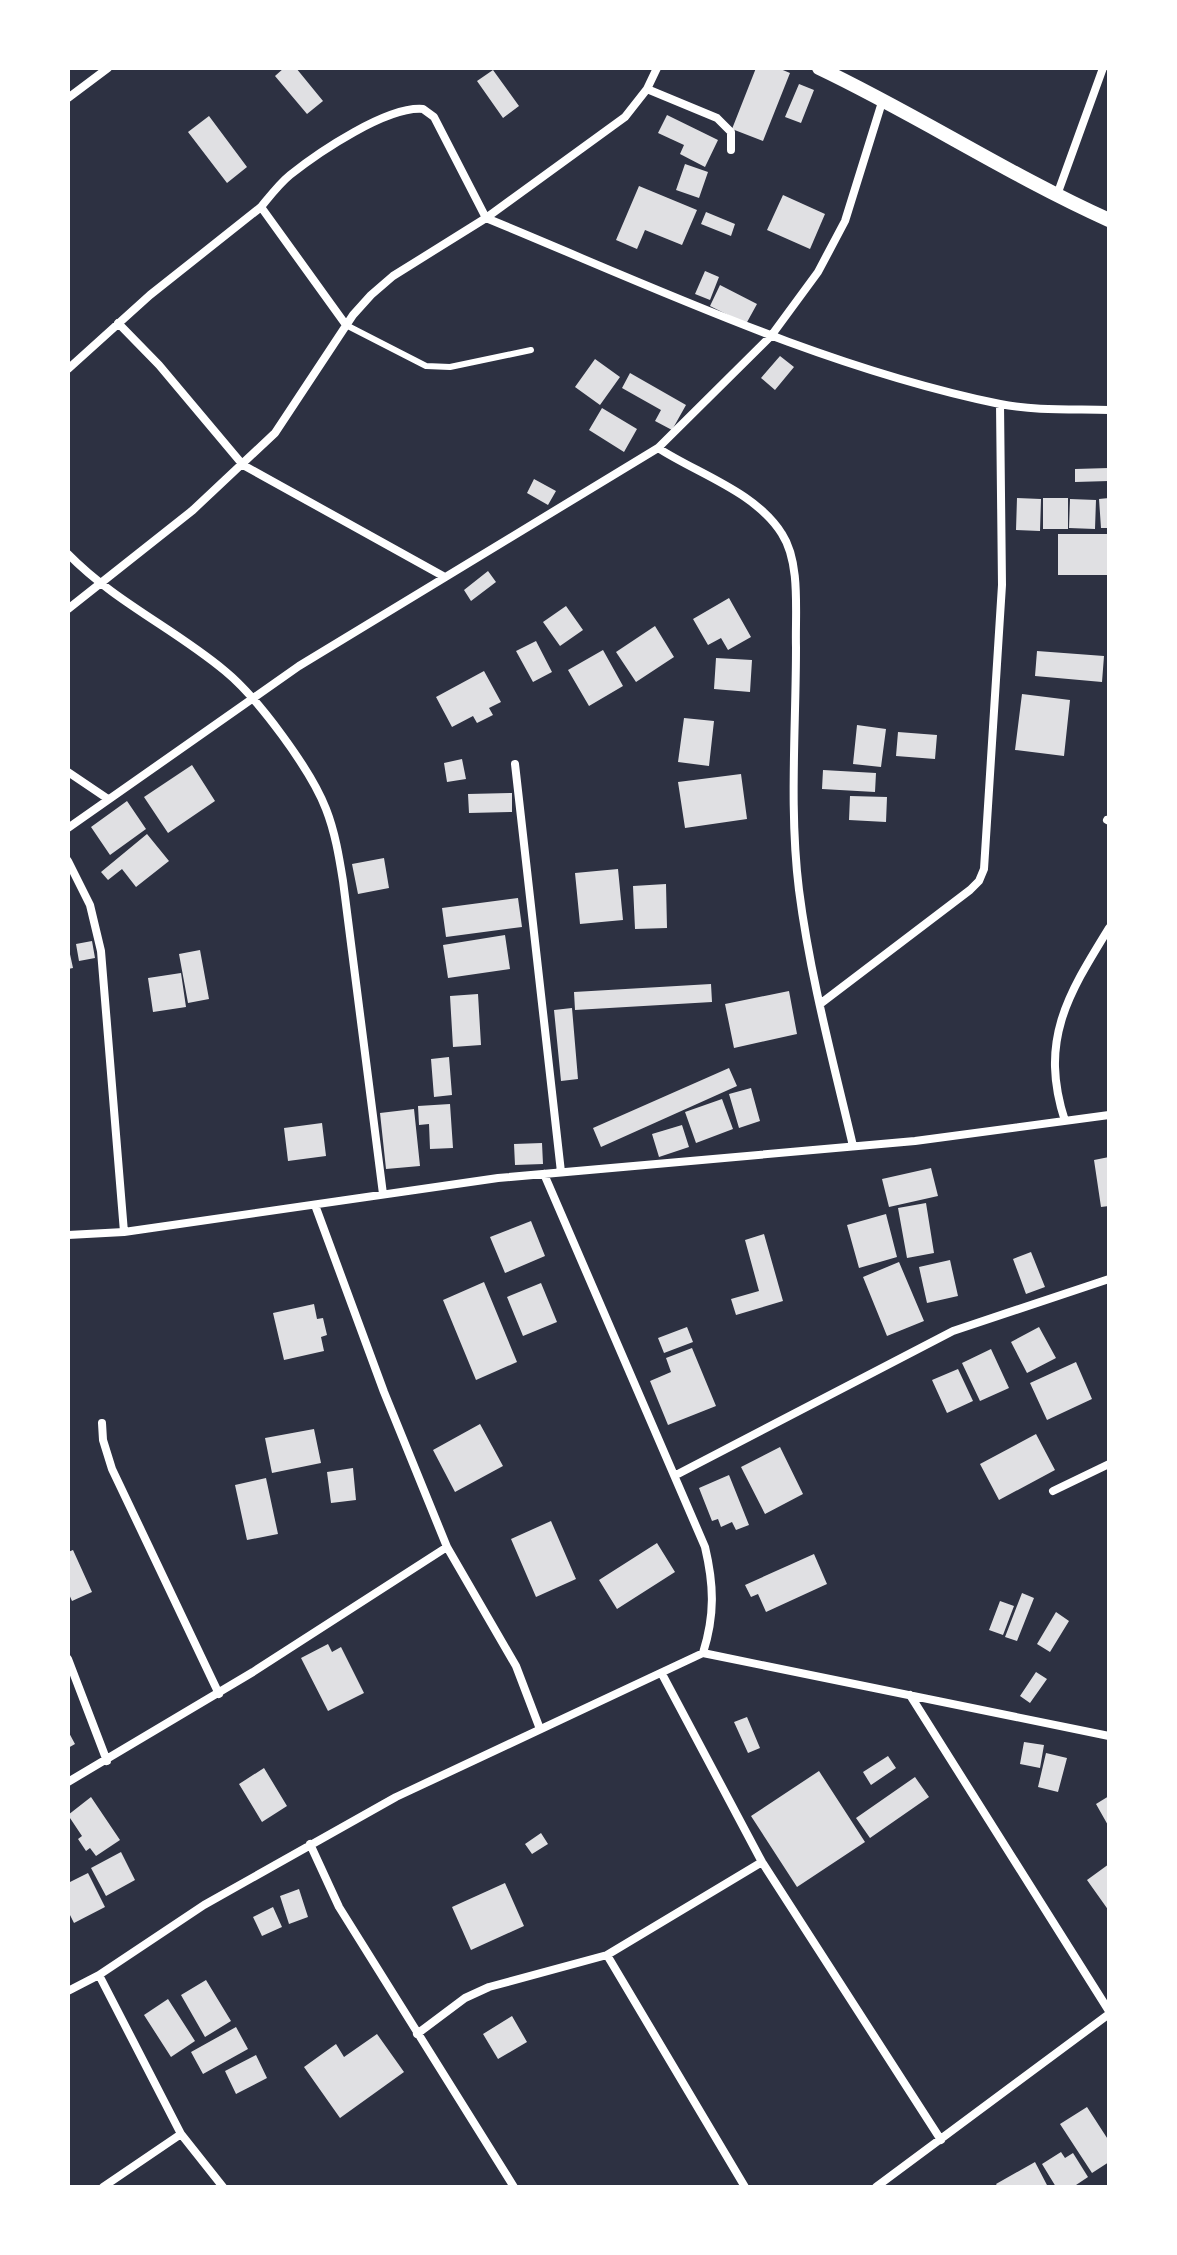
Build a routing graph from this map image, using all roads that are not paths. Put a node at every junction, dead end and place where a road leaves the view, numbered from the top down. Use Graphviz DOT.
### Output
graph roads {
  1 [pos="108,68"];
  2 [pos="657,68"];
  3 [pos="819,68"];
  4 [pos="1103,68"];
  5 [pos="647,89"];
  6 [pos="68,98"];
  7 [pos="883,98"];
  8 [pos="731,150"];
  9 [pos="1057,196"];
  10 [pos="261,207"];
  11 [pos="486,218"];
  12 [pos="1109,220"];
  13 [pos="118,323"];
  14 [pos="346,325"];
  15 [pos="771,336"];
  16 [pos="531,350"];
  17 [pos="68,369"];
  18 [pos="1000,404"];
  19 [pos="1109,410"];
  20 [pos="658,448"];
  21 [pos="243,465"];
  22 [pos="68,554"];
  23 [pos="443,576"];
  24 [pos="98,582"];
  25 [pos="68,609"];
  26 [pos="253,699"];
  27 [pos="515,764"];
  28 [pos="68,772"];
  29 [pos="108,799"];
  30 [pos="68,828"];
  31 [pos="68,861"];
  32 [pos="1109,928"];
  33 [pos="820,1004"];
  34 [pos="1109,1115"];
  35 [pos="1065,1121"];
  36 [pos="853,1146"];
  37 [pos="561,1172"];
  38 [pos="544,1174"];
  39 [pos="383,1194"];
  40 [pos="315,1205"];
  41 [pos="124,1232"];
  42 [pos="68,1235"];
  43 [pos="1109,1279"];
  44 [pos="102,1423"];
  45 [pos="1109,1464"];
  46 [pos="676,1475"];
  47 [pos="1053,1491"];
  48 [pos="447,1547"];
  49 [pos="703,1653"];
  50 [pos="68,1659"];
  51 [pos="662,1674"];
  52 [pos="219,1694"];
  53 [pos="910,1695"];
  54 [pos="540,1729"];
  55 [pos="1109,1736"];
  56 [pos="107,1761"];
  57 [pos="68,1782"];
  58 [pos="310,1844"];
  59 [pos="762,1862"];
  60 [pos="607,1955"];
  61 [pos="99,1975"];
  62 [pos="68,1991"];
  63 [pos="1109,2012"];
  64 [pos="417,2034"];
  65 [pos="181,2134"];
  66 [pos="941,2140"];
  67 [pos="103,2187"];
  68 [pos="223,2187"];
  69 [pos="514,2187"];
  70 [pos="745,2187"];
  71 [pos="876,2187"];
  1 -- 6 [label="street"];
  2 -- 5 [label="street"];
  3 -- 7 [label="street"];
  4 -- 9 [label="street"];
  5 -- 8 [label="street"];
  5 -- 11 [label="street"];
  7 -- 9 [label="street"];
  7 -- 15 [label="street"];
  9 -- 12 [label="street"];
  10 -- 11 [label="street"];
  10 -- 13 [label="street"];
  10 -- 14 [label="street"];
  11 -- 14 [label="street"];
  11 -- 15 [label="street"];
  13 -- 17 [label="street"];
  13 -- 21 [label="street"];
  14 -- 16 [label="lane"];
  14 -- 21 [label="street"];
  15 -- 18 [label="street"];
  15 -- 20 [label="street"];
  18 -- 19 [label="street"];
  18 -- 33 [label="street"];
  20 -- 23 [label="street"];
  20 -- 33 [label="street"];
  21 -- 23 [label="street"];
  21 -- 24 [label="street"];
  22 -- 24 [label="street"];
  23 -- 26 [label="street"];
  24 -- 25 [label="street"];
  24 -- 26 [label="street"];
  26 -- 29 [label="street"];
  26 -- 39 [label="street"];
  27 -- 37 [label="street"];
  28 -- 29 [label="street"];
  29 -- 30 [label="street"];
  31 -- 41 [label="street"];
  32 -- 35 [label="street"];
  33 -- 36 [label="street"];
  34 -- 35 [label="street"];
  35 -- 36 [label="street"];
  36 -- 37 [label="street"];
  37 -- 38 [label="street"];
  38 -- 39 [label="street"];
  38 -- 46 [label="street"];
  39 -- 40 [label="street"];
  40 -- 41 [label="street"];
  40 -- 48 [label="street"];
  41 -- 42 [label="street"];
  43 -- 46 [label="street"];
  44 -- 52 [label="street"];
  45 -- 47 [label="street"];
  46 -- 49 [label="street"];
  48 -- 52 [label="street"];
  48 -- 54 [label="street"];
  49 -- 51 [label="street"];
  49 -- 53 [label="street"];
  50 -- 56 [label="street"];
  51 -- 54 [label="street"];
  51 -- 59 [label="street"];
  52 -- 56 [label="street"];
  53 -- 55 [label="street"];
  53 -- 63 [label="street"];
  54 -- 58 [label="street"];
  56 -- 57 [label="street"];
  58 -- 61 [label="street"];
  58 -- 64 [label="street"];
  59 -- 60 [label="street"];
  59 -- 66 [label="street"];
  60 -- 64 [label="street"];
  60 -- 70 [label="street"];
  61 -- 62 [label="street"];
  61 -- 65 [label="street"];
  63 -- 66 [label="street"];
  64 -- 69 [label="street"];
  65 -- 67 [label="street"];
  65 -- 68 [label="street"];
  66 -- 71 [label="street"];
}
